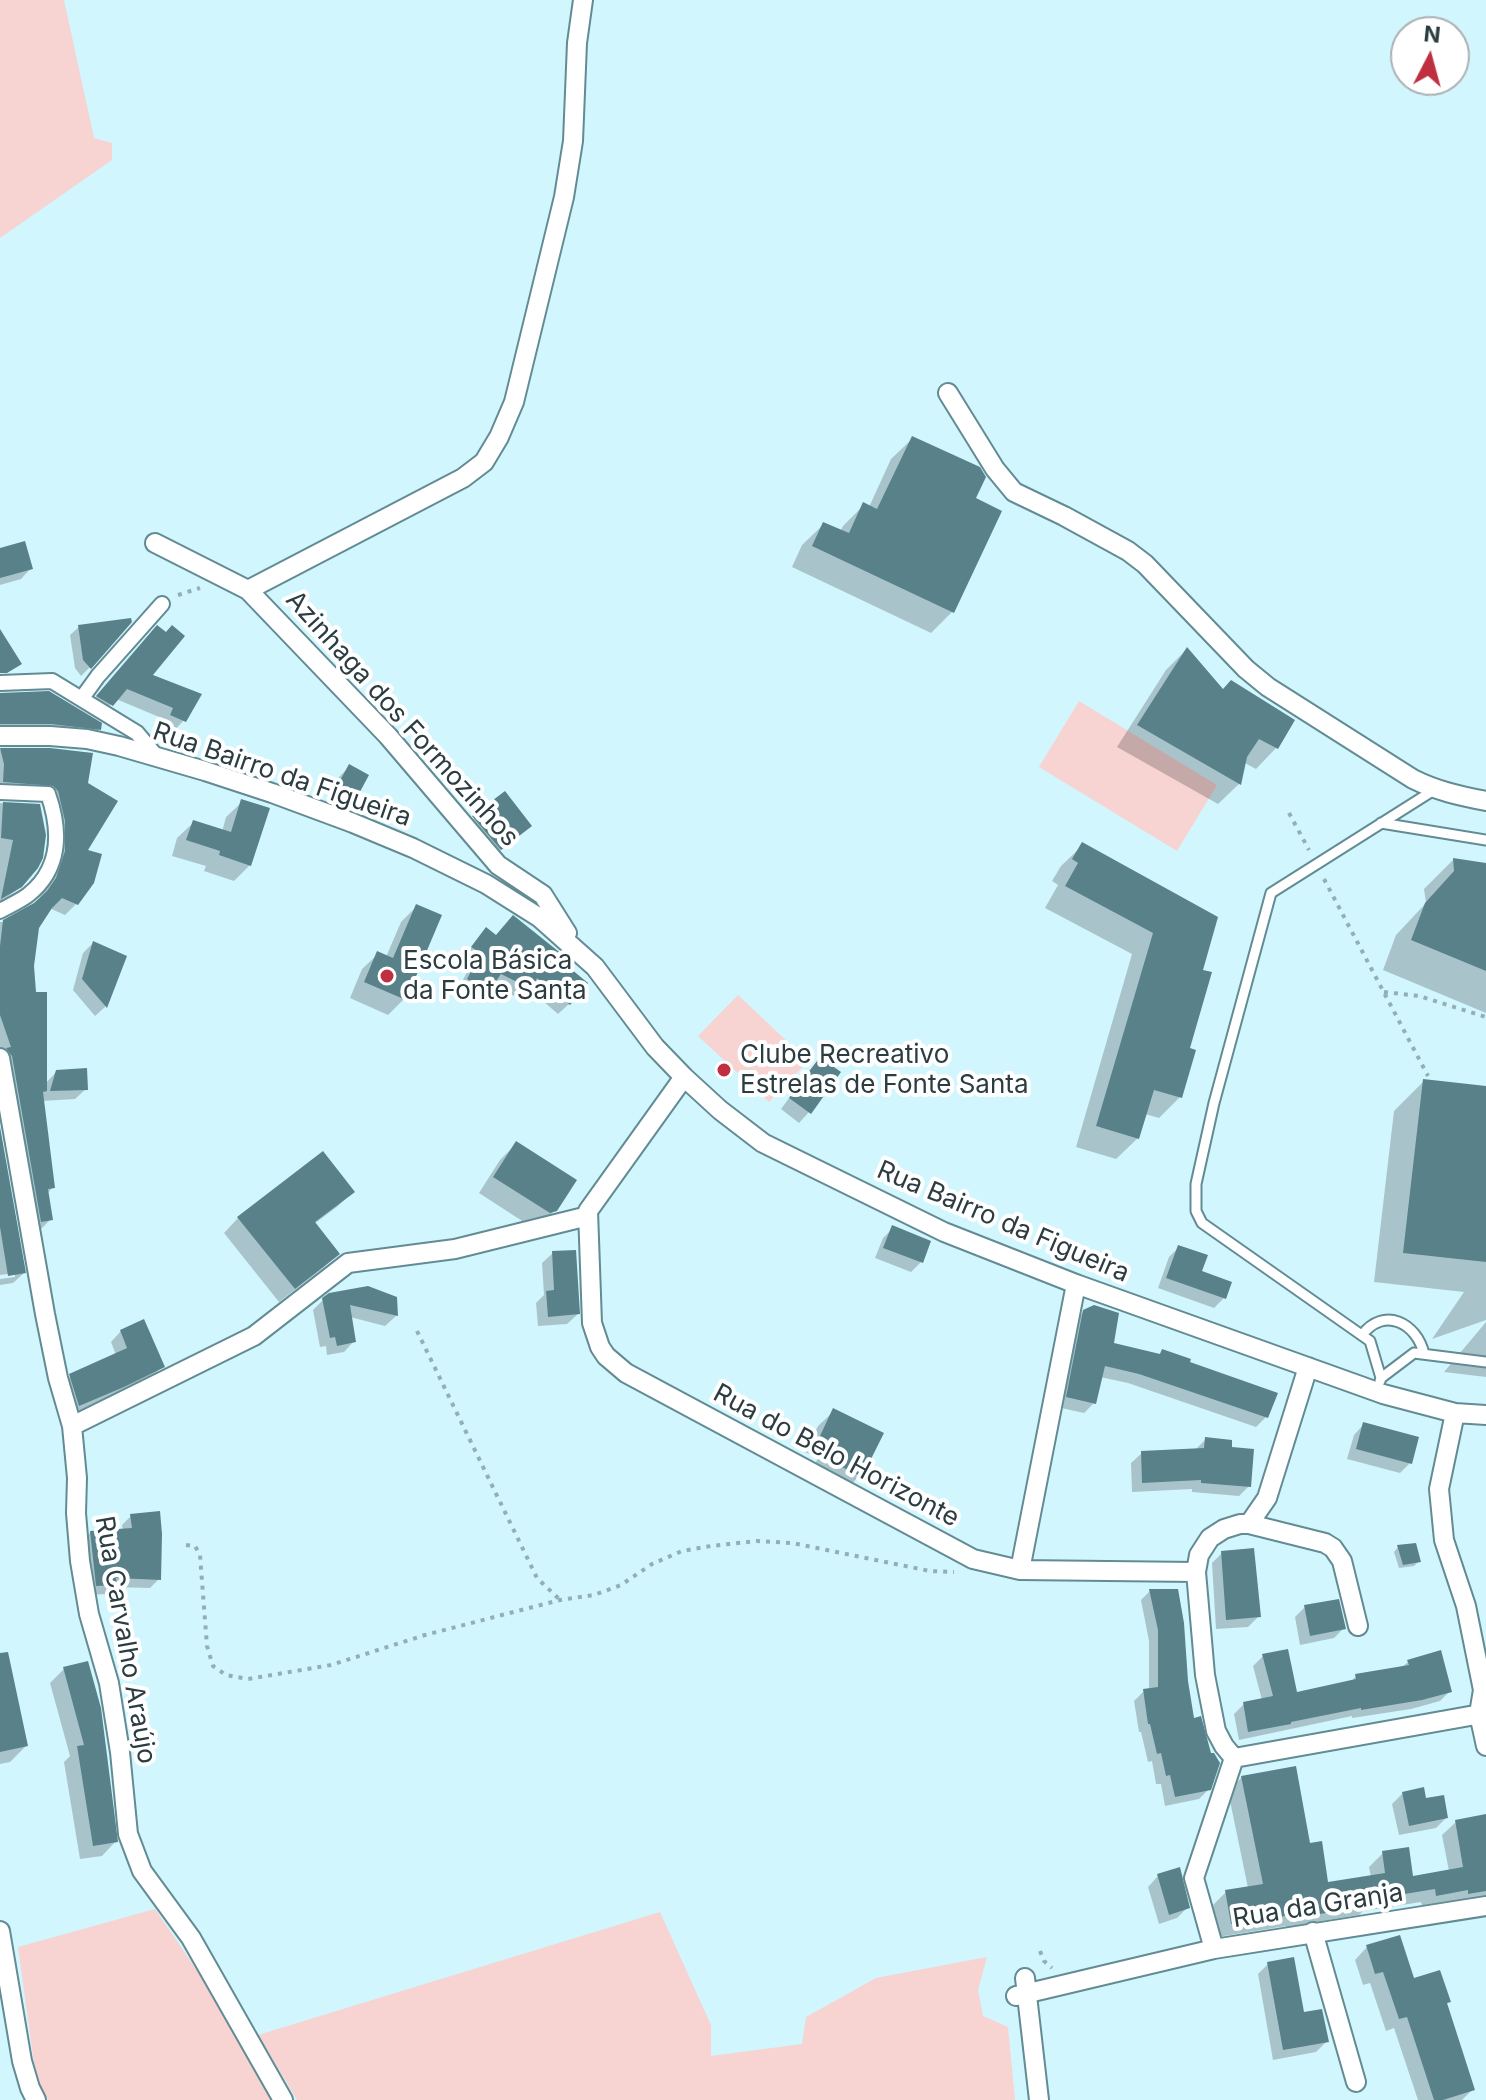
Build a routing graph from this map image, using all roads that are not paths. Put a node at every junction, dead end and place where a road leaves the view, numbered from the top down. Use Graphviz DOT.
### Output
graph roads {
  1 [pos="583,0"];
  2 [pos="948,393"];
  3 [pos="155,543"];
  4 [pos="248,590"];
  5 [pos="162,604"];
  6 [pos="0,683"];
  7 [pos="82,698"];
  8 [pos="0,736"];
  9 [pos="157,757"];
  10 [pos="1434,790"];
  11 [pos="0,792"];
  12 [pos="1486,801"];
  13 [pos="1381,823"];
  14 [pos="1486,840"];
  15 [pos="0,911"];
  16 [pos="580,953"];
  17 [pos="0,1058"];
  18 [pos="684,1077"];
  19 [pos="588,1216"];
  20 [pos="1076,1284"];
  21 [pos="1362,1335"];
  22 [pos="1424,1354"];
  23 [pos="1486,1362"];
  24 [pos="1308,1367"];
  25 [pos="1378,1384"];
  26 [pos="1455,1413"];
  27 [pos="1486,1415"];
  28 [pos="72,1426"];
  29 [pos="1249,1524"];
  30 [pos="1020,1570"];
  31 [pos="1196,1572"];
  32 [pos="1358,1626"];
  33 [pos="1482,1713"];
  34 [pos="1486,1746"];
  35 [pos="1234,1758"];
  36 [pos="1486,1906"];
  37 [pos="0,1931"];
  38 [pos="1313,1932"];
  39 [pos="1214,1949"];
  40 [pos="1356,2082"];
  41 [pos="36,2100"];
  42 [pos="283,2100"];
  43 [pos="1039,2100"];
  1 -- 4 [label="street, Azinhaga dos Formozinhos"];
  2 -- 10 [label="street"];
  3 -- 4 [label="street, Azinhaga dos Formozinhos"];
  4 -- 16 [label="street, Azinhaga dos Formozinhos"];
  5 -- 7 [label="street"];
  6 -- 7 [label="street"];
  7 -- 9 [label="street"];
  8 -- 9 [label="street, Rua Bairro da Figueira"];
  9 -- 16 [label="street, Rua Bairro da Figueira"];
  10 -- 12 [label="street"];
  10 -- 13 [label="lane"];
  11 -- 15 [label="street"];
  13 -- 14 [label="lane"];
  13 -- 21 [label="lane"];
  16 -- 18 [label="street, Rua Bairro da Figueira"];
  17 -- 28 [label="street, Rua Carvalho Araújo"];
  18 -- 19 [label="street"];
  18 -- 20 [label="street, Rua Bairro da Figueira"];
  19 -- 28 [label="street"];
  19 -- 30 [label="street, Rua do Belo Horizonte"];
  20 -- 24 [label="street, Rua Bairro da Figueira"];
  20 -- 30 [label="street"];
  21 -- 22 [label="lane"];
  21 -- 25 [label="lane"];
  22 -- 23 [label="lane"];
  22 -- 25 [label="lane"];
  24 -- 25 [label="street, Rua Bairro da Figueira"];
  24 -- 29 [label="street"];
  25 -- 26 [label="street, Rua Bairro da Figueira"];
  26 -- 27 [label="street, Rua Bairro da Figueira"];
  26 -- 33 [label="street"];
  28 -- 42 [label="street, Rua Carvalho Araújo"];
  29 -- 31 [label="street"];
  29 -- 32 [label="street"];
  30 -- 31 [label="street, Rua do Belo Horizonte"];
  31 -- 35 [label="street"];
  33 -- 34 [label="street"];
  33 -- 35 [label="street"];
  35 -- 39 [label="street, Rua da Granja"];
  36 -- 38 [label="street, Rua da Granja"];
  37 -- 41 [label="street"];
  38 -- 39 [label="street, Rua da Granja"];
  38 -- 40 [label="street"];
  39 -- 43 [label="street"];
}
